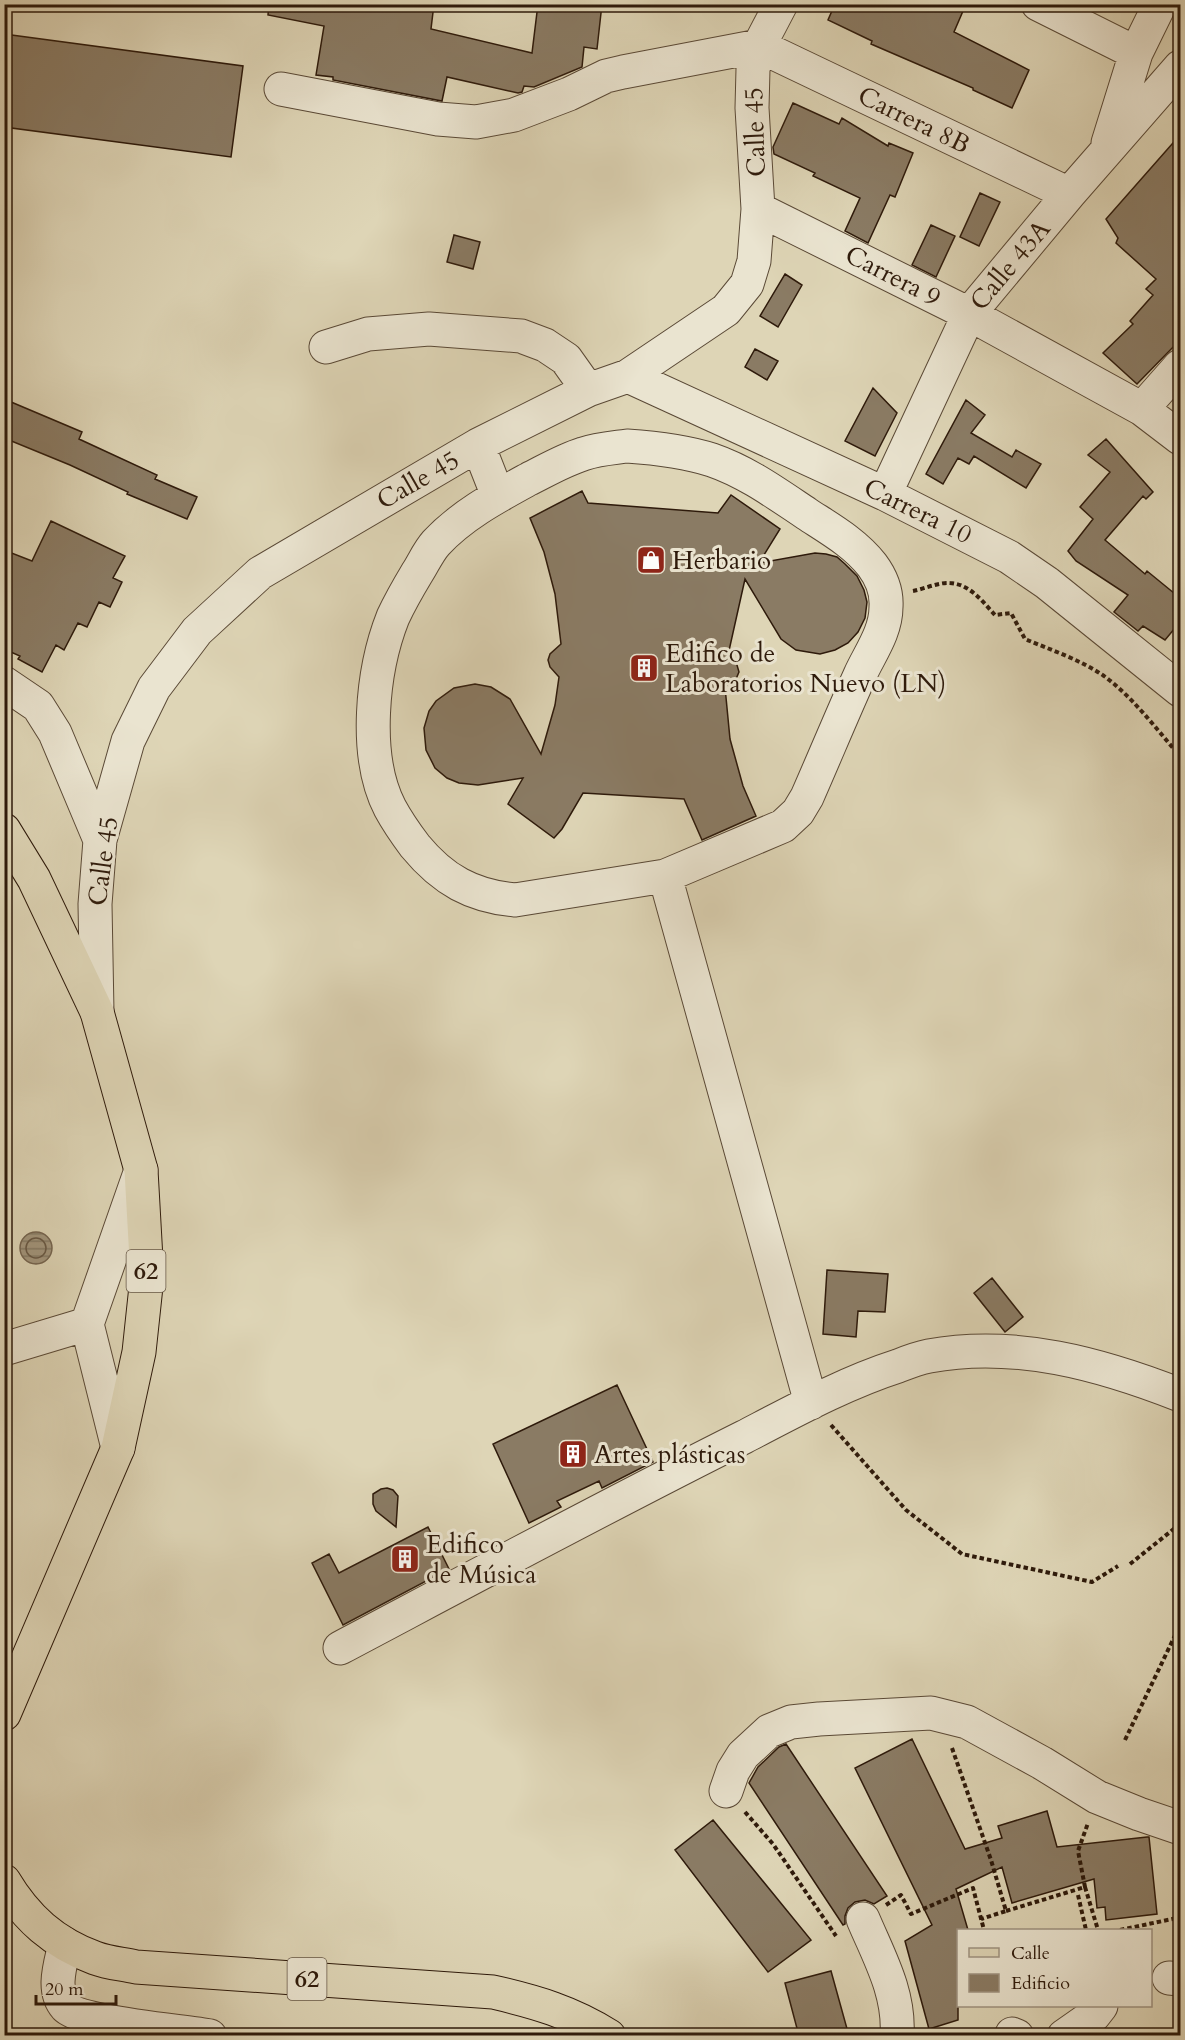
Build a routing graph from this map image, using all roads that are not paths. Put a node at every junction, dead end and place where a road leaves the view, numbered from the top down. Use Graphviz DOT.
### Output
graph roads {
  1 [pos="781,4"];
  2 [pos="1038,4"];
  3 [pos="1160,4"];
  4 [pos="759,45"];
  5 [pos="1136,53"];
  6 [pos="1180,67"];
  7 [pos="281,89"];
  8 [pos="1105,153"];
  9 [pos="1070,194"];
  10 [pos="758,209"];
  11 [pos="969,314"];
  12 [pos="326,347"];
  13 [pos="1180,366"];
  14 [pos="628,376"];
  15 [pos="588,390"];
  16 [pos="1142,409"];
  17 [pos="1180,438"];
  18 [pos="478,445"];
  19 [pos="885,494"];
  20 [pos="498,496"];
  21 [pos="4,683"];
  22 [pos="1180,690"];
  23 [pos="4,830"];
  24 [pos="100,840"];
  25 [pos="665,876"];
  26 [pos="97,1012"];
  27 [pos="141,1170"];
  28 [pos="87,1324"];
  29 [pos="4,1349"];
  30 [pos="1180,1395"];
  31 [pos="811,1403"];
  32 [pos="118,1448"];
  33 [pos="340,1648"];
  34 [pos="15,1675"];
  35 [pos="4,1714"];
  36 [pos="726,1791"];
  37 [pos="1180,1828"];
  38 [pos="4,1881"];
  39 [pos="863,1919"];
  40 [pos="65,1944"];
  41 [pos="1100,2007"];
  42 [pos="210,2036"];
  43 [pos="609,2036"];
  44 [pos="897,2036"];
  45 [pos="1064,2036"];
  1 -- 4 [label="street, Calle 45"];
  2 -- 5 [label="street"];
  3 -- 5 [label="street"];
  4 -- 7 [label="street"];
  4 -- 9 [label="street, Carrera 8B"];
  4 -- 10 [label="street, Calle 45"];
  5 -- 8 [label="street"];
  6 -- 8 [label="street, Calle 43A"];
  8 -- 9 [label="street, Calle 43A"];
  9 -- 11 [label="street, Calle 43A"];
  10 -- 11 [label="street, Carrera 9"];
  10 -- 14 [label="street, Calle 45"];
  11 -- 16 [label="street, Carrera 9"];
  11 -- 19 [label="street, Calle 43A"];
  12 -- 15 [label="street"];
  13 -- 16 [label="street"];
  14 -- 15 [label="street, Calle 45"];
  14 -- 19 [label="street, Carrera 10"];
  15 -- 18 [label="street, Calle 45"];
  16 -- 17 [label="street, Carrera 9"];
  18 -- 20 [label="street"];
  18 -- 24 [label="street, Calle 45"];
  19 -- 22 [label="street, Carrera 10"];
  20 -- 25 [label="street"];
  20 -- 25 [label="street"];
  21 -- 24 [label="street"];
  23 -- 26 [label="main road, 62"];
  24 -- 26 [label="street, Calle 45"];
  25 -- 31 [label="street"];
  26 -- 27 [label="main road, 62"];
  27 -- 28 [label="street"];
  27 -- 32 [label="main road, 62"];
  28 -- 29 [label="street"];
  28 -- 32 [label="street"];
  30 -- 31 [label="street"];
  31 -- 33 [label="street"];
  32 -- 34 [label="main road, 62"];
  34 -- 35 [label="main road, 62"];
  36 -- 37 [label="street"];
  38 -- 40 [label="main road, 62"];
  39 -- 44 [label="street"];
  40 -- 42 [label="street"];
  40 -- 43 [label="main road, 62"];
  41 -- 45 [label="street"];
}
